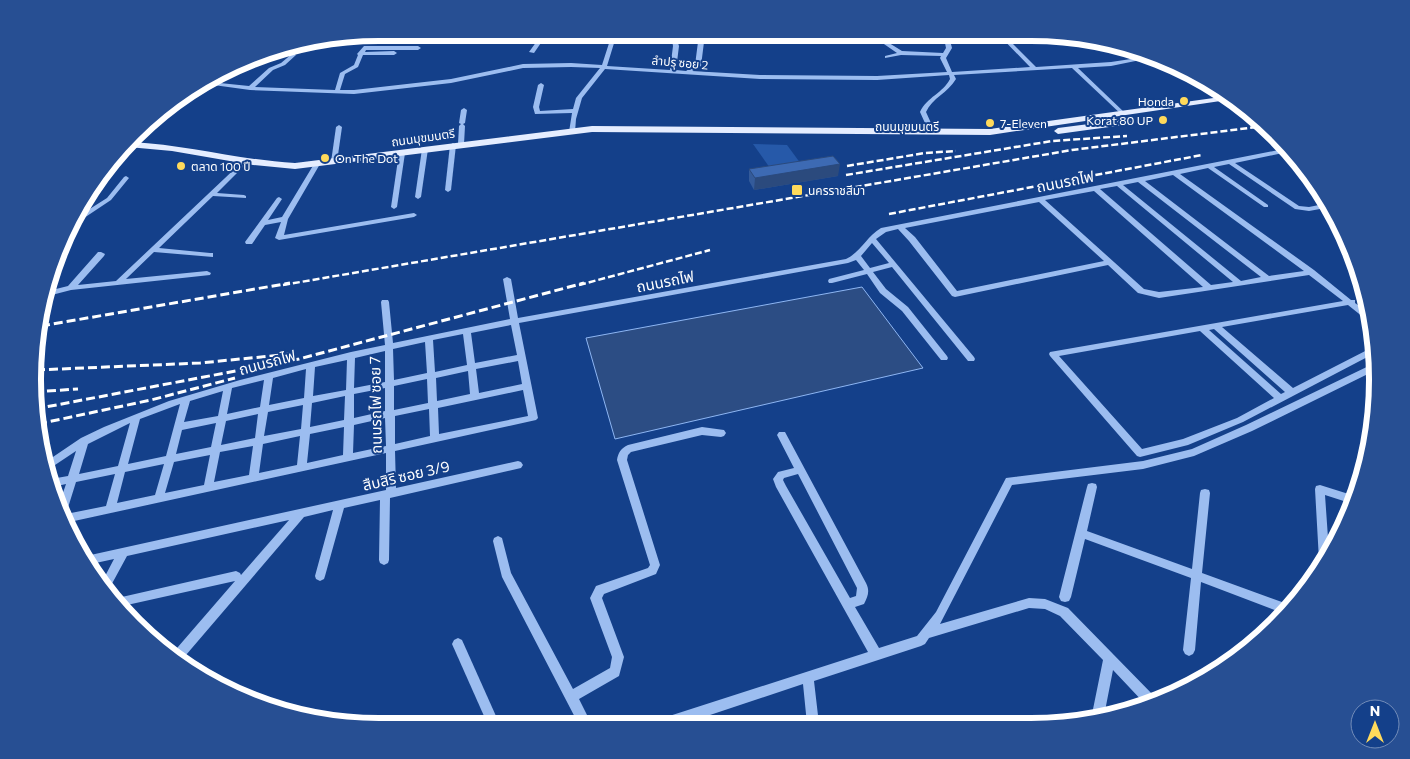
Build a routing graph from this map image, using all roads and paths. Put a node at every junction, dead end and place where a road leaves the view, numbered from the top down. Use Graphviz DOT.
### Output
graph roads {
  1 [pos="540,41"];
  2 [pos="613,41"];
  3 [pos="675,41"];
  4 [pos="702,41"];
  5 [pos="882,41"];
  6 [pos="947,41"];
  7 [pos="1007,41"];
  8 [pos="417,50"];
  9 [pos="532,52"];
  10 [pos="901,53"];
  11 [pos="293,55"];
  12 [pos="944,55"];
  13 [pos="887,58"];
  14 [pos="1140,59"];
  15 [pos="604,67"];
  16 [pos="1074,67"];
  17 [pos="340,69"];
  18 [pos="1035,69"];
  19 [pos="673,71"];
  20 [pos="683,72"];
  21 [pos="950,73"];
  22 [pos="215,84"];
  23 [pos="541,85"];
  24 [pos="250,88"];
  25 [pos="334,90"];
  26 [pos="1220,100"];
  27 [pos="1229,106"];
  28 [pos="464,110"];
  29 [pos="575,111"];
  30 [pos="1123,114"];
  31 [pos="1088,119"];
  32 [pos="462,124"];
  33 [pos="339,127"];
  34 [pos="1097,127"];
  35 [pos="572,132"];
  36 [pos="932,132"];
  37 [pos="939,138"];
  38 [pos="457,145"];
  39 [pos="134,146"];
  40 [pos="425,149"];
  41 [pos="1281,152"];
  42 [pos="402,153"];
  43 [pos="245,162"];
  44 [pos="334,162"];
  45 [pos="1230,162"];
  46 [pos="316,164"];
  47 [pos="1209,166"];
  48 [pos="1175,173"];
  49 [pos="126,178"];
  50 [pos="1140,180"];
  51 [pos="1118,184"];
  52 [pos="1096,189"];
  53 [pos="448,190"];
  54 [pos="211,194"];
  55 [pos="244,197"];
  56 [pos="418,198"];
  57 [pos="278,199"];
  58 [pos="1041,200"];
  59 [pos="1266,206"];
  60 [pos="394,207"];
  61 [pos="1321,207"];
  62 [pos="84,215"];
  63 [pos="414,215"];
  64 [pos="285,219"];
  65 [pos="262,223"];
  66 [pos="900,227"];
  67 [pos="872,238"];
  68 [pos="249,242"];
  69 [pos="153,250"];
  70 [pos="101,254"];
  71 [pos="210,255"];
  72 [pos="858,257"];
  73 [pos="1110,262"];
  74 [pos="894,264"];
  75 [pos="870,272"];
  76 [pos="1311,272"];
  77 [pos="207,273"];
  78 [pos="1268,278"];
  79 [pos="507,279"];
  80 [pos="832,281"];
  81 [pos="119,282"];
  82 [pos="1239,283"];
  83 [pos="71,288"];
  84 [pos="1209,288"];
  85 [pos="53,293"];
  86 [pos="385,302"];
  87 [pos="1352,302"];
  88 [pos="1361,310"];
  89 [pos="516,322"];
  90 [pos="1217,327"];
  91 [pos="1203,329"];
  92 [pos="467,331"];
  93 [pos="428,338"];
  94 [pos="388,346"];
  95 [pos="1368,353"];
  96 [pos="351,355"];
  97 [pos="522,357"];
  98 [pos="944,358"];
  99 [pos="971,359"];
  100 [pos="311,365"];
  101 [pos="471,366"];
  102 [pos="1369,370"];
  103 [pos="431,375"];
  104 [pos="269,376"];
  105 [pos="389,383"];
  106 [pos="527,386"];
  107 [pos="228,387"];
  108 [pos="350,392"];
  109 [pos="1292,393"];
  110 [pos="474,397"];
  111 [pos="1281,398"];
  112 [pos="186,400"];
  113 [pos="308,401"];
  114 [pos="433,405"];
  115 [pos="263,410"];
  116 [pos="389,414"];
  117 [pos="136,418"];
  118 [pos="222,418"];
  119 [pos="349,422"];
  120 [pos="179,427"];
  121 [pos="305,431"];
  122 [pos="720,433"];
  123 [pos="782,435"];
  124 [pos="435,438"];
  125 [pos="84,440"];
  126 [pos="258,441"];
  127 [pos="390,448"];
  128 [pos="216,450"];
  129 [pos="348,456"];
  130 [pos="170,459"];
  131 [pos="52,462"];
  132 [pos="518,465"];
  133 [pos="302,466"];
  134 [pos="122,469"];
  135 [pos="800,470"];
  136 [pos="252,478"];
  137 [pos="72,479"];
  138 [pos="57,482"];
  139 [pos="1092,486"];
  140 [pos="208,488"];
  141 [pos="1205,493"];
  142 [pos="388,494"];
  143 [pos="159,498"];
  144 [pos="1347,498"];
  145 [pos="65,503"];
  146 [pos="340,505"];
  147 [pos="110,509"];
  148 [pos="301,513"];
  149 [pos="71,517"];
  150 [pos="1081,533"];
  151 [pos="498,541"];
  152 [pos="1323,548"];
  153 [pos="123,553"];
  154 [pos="93,559"];
  155 [pos="384,560"];
  156 [pos="236,576"];
  157 [pos="320,576"];
  158 [pos="1196,576"];
  159 [pos="109,582"];
  160 [pos="1065,597"];
  161 [pos="124,601"];
  162 [pos="846,604"];
  163 [pos="1281,607"];
  164 [pos="926,634"];
  165 [pos="458,644"];
  166 [pos="1189,650"];
  167 [pos="180,653"];
  168 [pos="876,654"];
  169 [pos="1109,658"];
  170 [pos="808,677"];
  171 [pos="571,697"];
  172 [pos="1148,697"];
  173 [pos="1099,710"];
  174 [pos="491,718"];
  175 [pos="582,718"];
  176 [pos="682,718"];
  177 [pos="812,718"];
  1 -- 9 [label="street"];
  2 -- 15 [label="street"];
  3 -- 19 [label="street"];
  4 -- 20 [label="street"];
  5 -- 10 [label="street"];
  6 -- 12 [label="street"];
  7 -- 18 [label="street"];
  8 -- 25 [label="street"];
  10 -- 12 [label="street"];
  10 -- 13 [label="street"];
  11 -- 24 [label="street"];
  12 -- 21 [label="street"];
  14 -- 16 [label="street, ลำปรุ ซอย 2"];
  15 -- 19 [label="street, ลำปรุ ซอย 2"];
  15 -- 25 [label="street, ลำปรุ ซอย 2"];
  15 -- 29 [label="street"];
  16 -- 18 [label="street, ลำปรุ ซอย 2"];
  16 -- 30 [label="street"];
  17 -- 25 [label="street"];
  18 -- 21 [label="street, ลำปรุ ซอย 2"];
  19 -- 20 [label="street, ลำปรุ ซอย 2"];
  20 -- 21 [label="street, ลำปรุ ซอย 2"];
  21 -- 36 [label="street"];
  22 -- 24 [label="street, ลำปรุ ซอย 2"];
  23 -- 29 [label="street"];
  24 -- 25 [label="street, ลำปรุ ซอย 2"];
  26 -- 30 [label="main road, ถนนมุขมนตรี"];
  27 -- 34 [label="main road, ถนนมุขมนตรี"];
  28 -- 32 [label="street"];
  29 -- 35 [label="street"];
  30 -- 31 [label="main road, ถนนมุขมนตรี"];
  31 -- 34 [label="main road"];
  31 -- 36 [label="main road, ถนนมุขมนตรี"];
  32 -- 38 [label="street"];
  33 -- 44 [label="street"];
  34 -- 37 [label="main road, ถนนมุขมนตรี"];
  35 -- 36 [label="main road, ถนนมุขมนตรี"];
  35 -- 37 [label="main road, ถนนมุขมนตรี"];
  35 -- 38 [label="main road, ถนนมุขมนตรี"];
  36 -- 37 [label="main road"];
  38 -- 40 [label="main road, ถนนมุขมนตรี"];
  38 -- 53 [label="street"];
  39 -- 43 [label="main road, ถนนมุขมนตรี"];
  40 -- 42 [label="main road, ถนนมุขมนตรี"];
  40 -- 56 [label="street"];
  41 -- 45 [label="street, ถนนรถไฟ"];
  42 -- 44 [label="main road, ถนนมุขมนตรี"];
  42 -- 60 [label="street"];
  43 -- 46 [label="main road, ถนนมุขมนตรี"];
  43 -- 54 [label="street"];
  44 -- 46 [label="main road, ถนนมุขมนตรี"];
  45 -- 47 [label="street, ถนนรถไฟ"];
  45 -- 61 [label="street"];
  46 -- 64 [label="street"];
  47 -- 48 [label="street, ถนนรถไฟ"];
  47 -- 59 [label="street"];
  48 -- 50 [label="street, ถนนรถไฟ"];
  48 -- 76 [label="street"];
  49 -- 62 [label="street"];
  50 -- 51 [label="street, ถนนรถไฟ"];
  50 -- 78 [label="street"];
  51 -- 52 [label="street, ถนนรถไฟ"];
  51 -- 82 [label="street"];
  52 -- 58 [label="street, ถนนรถไฟ"];
  52 -- 84 [label="street"];
  54 -- 55 [label="street"];
  54 -- 69 [label="street"];
  57 -- 65 [label="street"];
  58 -- 66 [label="street, ถนนรถไฟ"];
  58 -- 73 [label="street"];
  63 -- 64 [label="street"];
  64 -- 65 [label="street"];
  65 -- 68 [label="street"];
  66 -- 67 [label="street, ถนนรถไฟ"];
  66 -- 73 [label="street"];
  67 -- 72 [label="street, ถนนรถไฟ"];
  67 -- 74 [label="street"];
  69 -- 71 [label="street"];
  69 -- 81 [label="street"];
  70 -- 83 [label="street"];
  72 -- 75 [label="street"];
  72 -- 89 [label="street, ถนนรถไฟ"];
  73 -- 84 [label="street"];
  74 -- 75 [label="street"];
  74 -- 99 [label="street"];
  75 -- 80 [label="street"];
  75 -- 98 [label="street"];
  76 -- 78 [label="street"];
  76 -- 87 [label="street"];
  77 -- 81 [label="street"];
  78 -- 82 [label="street"];
  79 -- 89 [label="street"];
  81 -- 83 [label="street"];
  82 -- 84 [label="street"];
  83 -- 85 [label="street"];
  86 -- 94 [label="street, ถนนรถไฟ ซอย 7"];
  87 -- 88 [label="street"];
  87 -- 90 [label="street"];
  89 -- 92 [label="street, ถนนรถไฟ"];
  89 -- 97 [label="street"];
  90 -- 91 [label="street"];
  90 -- 109 [label="street"];
  91 -- 111 [label="street"];
  91 -- 111 [label="street"];
  92 -- 93 [label="street, ถนนรถไฟ"];
  92 -- 101 [label="street"];
  93 -- 94 [label="street, ถนนรถไฟ"];
  93 -- 103 [label="street"];
  94 -- 96 [label="street, ถนนรถไฟ"];
  94 -- 105 [label="street, ถนนรถไฟ ซอย 7"];
  95 -- 109 [label="street"];
  96 -- 100 [label="street, ถนนรถไฟ"];
  96 -- 108 [label="street"];
  97 -- 101 [label="street"];
  97 -- 106 [label="street"];
  100 -- 104 [label="street, ถนนรถไฟ"];
  100 -- 113 [label="street"];
  101 -- 103 [label="street"];
  101 -- 110 [label="street"];
  102 -- 164 [label="street"];
  103 -- 105 [label="street"];
  103 -- 114 [label="street"];
  104 -- 107 [label="street, ถนนรถไฟ"];
  104 -- 115 [label="street"];
  105 -- 108 [label="street"];
  105 -- 116 [label="street, ถนนรถไฟ ซอย 7"];
  106 -- 110 [label="street"];
  106 -- 124 [label="street"];
  107 -- 112 [label="street, ถนนรถไฟ"];
  107 -- 118 [label="street"];
  108 -- 113 [label="street"];
  108 -- 119 [label="street"];
  109 -- 111 [label="street"];
  110 -- 114 [label="street"];
  112 -- 117 [label="street, ถนนรถไฟ"];
  112 -- 120 [label="street"];
  113 -- 115 [label="street"];
  113 -- 121 [label="street"];
  114 -- 116 [label="street"];
  114 -- 124 [label="street"];
  115 -- 118 [label="street"];
  115 -- 126 [label="street"];
  116 -- 119 [label="street"];
  116 -- 127 [label="street, ถนนรถไฟ ซอย 7"];
  117 -- 125 [label="street, ถนนรถไฟ"];
  117 -- 134 [label="street"];
  118 -- 120 [label="street"];
  118 -- 128 [label="street"];
  119 -- 121 [label="street"];
  119 -- 129 [label="street"];
  120 -- 130 [label="street"];
  121 -- 126 [label="street"];
  121 -- 133 [label="street"];
  122 -- 171 [label="street"];
  123 -- 135 [label="street"];
  124 -- 127 [label="street"];
  125 -- 131 [label="street, ถนนรถไฟ"];
  125 -- 137 [label="street"];
  126 -- 128 [label="street"];
  126 -- 136 [label="street"];
  127 -- 129 [label="street"];
  127 -- 142 [label="street, ถนนรถไฟ ซอย 7"];
  128 -- 130 [label="street"];
  128 -- 140 [label="street"];
  129 -- 133 [label="street"];
  130 -- 134 [label="street"];
  130 -- 143 [label="street"];
  132 -- 142 [label="street, สืบสิริ ซอย 3/9"];
  133 -- 136 [label="street"];
  134 -- 137 [label="street"];
  134 -- 147 [label="street"];
  135 -- 162 [label="street"];
  135 -- 162 [label="street"];
  136 -- 140 [label="street"];
  137 -- 138 [label="street"];
  137 -- 145 [label="street"];
  139 -- 150 [label="street"];
  140 -- 143 [label="street"];
  141 -- 158 [label="street"];
  142 -- 146 [label="street, สืบสิริ ซอย 3/9"];
  142 -- 155 [label="street"];
  143 -- 147 [label="street"];
  144 -- 152 [label="street"];
  146 -- 148 [label="street, สืบสิริ ซอย 3/9"];
  146 -- 157 [label="street"];
  147 -- 149 [label="street"];
  148 -- 153 [label="street, สืบสิริ ซอย 3/9"];
  148 -- 167 [label="street"];
  150 -- 158 [label="street"];
  150 -- 160 [label="street"];
  151 -- 171 [label="street"];
  153 -- 154 [label="street, สืบสิริ ซอย 3/9"];
  153 -- 159 [label="street"];
  156 -- 161 [label="street"];
  158 -- 163 [label="street"];
  158 -- 166 [label="street"];
  162 -- 168 [label="street"];
  164 -- 168 [label="street"];
  164 -- 169 [label="street"];
  165 -- 174 [label="street"];
  168 -- 170 [label="street"];
  169 -- 172 [label="street"];
  169 -- 173 [label="street"];
  170 -- 176 [label="street"];
  170 -- 177 [label="street"];
  171 -- 175 [label="street"];
}
